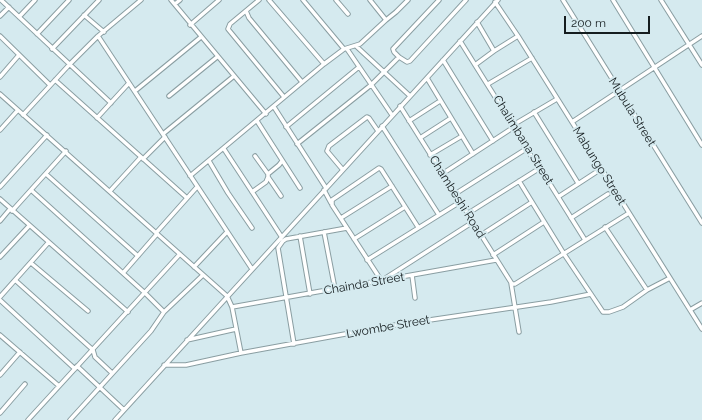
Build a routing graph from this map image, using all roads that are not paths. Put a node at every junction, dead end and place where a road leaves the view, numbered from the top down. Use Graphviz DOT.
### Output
graph roads {
  1 [pos="2,0"];
  2 [pos="35,0"];
  3 [pos="69,0"];
  4 [pos="99,0"];
  5 [pos="141,0"];
  6 [pos="170,0"];
  7 [pos="180,0"];
  8 [pos="219,0"];
  9 [pos="260,0"];
  10 [pos="269,0"];
  11 [pos="303,0"];
  12 [pos="336,0"];
  13 [pos="370,0"];
  14 [pos="408,0"];
  15 [pos="439,0"];
  16 [pos="466,0"];
  17 [pos="563,0"];
  18 [pos="613,0"];
  19 [pos="661,0"];
  20 [pos="496,1"];
  21 [pos="174,4"];
  22 [pos="9,7"];
  23 [pos="246,11"];
  24 [pos="348,14"];
  25 [pos="84,15"];
  26 [pos="0,16"];
  27 [pos="19,17"];
  28 [pos="386,20"];
  29 [pos="477,22"];
  30 [pos="190,24"];
  31 [pos="104,32"];
  32 [pos="37,34"];
  33 [pos="0,36"];
  34 [pos="98,36"];
  35 [pos="518,36"];
  36 [pos="702,36"];
  37 [pos="201,37"];
  38 [pos="460,41"];
  39 [pos="689,44"];
  40 [pos="356,46"];
  41 [pos="52,49"];
  42 [pos="346,49"];
  43 [pos="494,51"];
  44 [pos="19,55"];
  45 [pos="217,57"];
  46 [pos="399,57"];
  47 [pos="532,58"];
  48 [pos="443,60"];
  49 [pos="324,64"];
  50 [pos="475,64"];
  51 [pos="68,65"];
  52 [pos="702,65"];
  53 [pos="359,67"];
  54 [pos="654,68"];
  55 [pos="385,72"];
  56 [pos="234,76"];
  57 [pos="0,77"];
  58 [pos="427,78"];
  59 [pos="55,80"];
  60 [pos="129,82"];
  61 [pos="302,82"];
  62 [pos="488,84"];
  63 [pos="50,85"];
  64 [pos="372,85"];
  65 [pos="135,91"];
  66 [pos="619,91"];
  67 [pos="0,94"];
  68 [pos="169,96"];
  69 [pos="410,96"];
  70 [pos="284,97"];
  71 [pos="557,99"];
  72 [pos="440,101"];
  73 [pos="111,103"];
  74 [pos="400,106"];
  75 [pos="274,107"];
  76 [pos="18,110"];
  77 [pos="534,112"];
  78 [pos="23,114"];
  79 [pos="266,114"];
  80 [pos="392,115"];
  81 [pos="97,118"];
  82 [pos="451,118"];
  83 [pos="257,121"];
  84 [pos="409,121"];
  85 [pos="572,122"];
  86 [pos="286,126"];
  87 [pos="382,126"];
  88 [pos="514,126"];
  89 [pos="0,130"];
  90 [pos="378,131"];
  91 [pos="47,135"];
  92 [pos="164,135"];
  93 [pos="462,136"];
  94 [pos="420,138"];
  95 [pos="493,141"];
  96 [pos="297,144"];
  97 [pos="702,145"];
  98 [pos="224,148"];
  99 [pos="526,149"];
  100 [pos="66,151"];
  101 [pos="473,154"];
  102 [pos="430,155"];
  103 [pos="255,156"];
  104 [pos="142,158"];
  105 [pos="282,160"];
  106 [pos="209,161"];
  107 [pos="540,168"];
  108 [pos="601,169"];
  109 [pos="343,170"];
  110 [pos="46,174"];
  111 [pos="442,174"];
  112 [pos="190,176"];
  113 [pos="268,176"];
  114 [pos="519,181"];
  115 [pos="578,183"];
  116 [pos="1,184"];
  117 [pos="392,186"];
  118 [pos="197,187"];
  119 [pos="300,188"];
  120 [pos="325,189"];
  121 [pos="31,190"];
  122 [pos="110,191"];
  123 [pos="252,192"];
  124 [pos="455,194"];
  125 [pos="608,194"];
  126 [pos="281,196"];
  127 [pos="558,197"];
  128 [pos="187,198"];
  129 [pos="0,199"];
  130 [pos="460,202"];
  131 [pos="532,202"];
  132 [pos="331,203"];
  133 [pos="405,207"];
  134 [pos="11,210"];
  135 [pos="629,212"];
  136 [pos="468,214"];
  137 [pos="439,215"];
  138 [pos="341,218"];
  139 [pos="572,218"];
  140 [pos="0,221"];
  141 [pos="473,222"];
  142 [pos="544,222"];
  143 [pos="702,223"];
  144 [pos="29,226"];
  145 [pos="418,227"];
  146 [pos="605,227"];
  147 [pos="252,228"];
  148 [pos="347,228"];
  149 [pos="228,232"];
  150 [pos="324,232"];
  151 [pos="156,234"];
  152 [pos="481,235"];
  153 [pos="300,236"];
  154 [pos="354,239"];
  155 [pos="281,240"];
  156 [pos="585,240"];
  157 [pos="48,243"];
  158 [pos="180,254"];
  159 [pos="564,254"];
  160 [pos="493,255"];
  161 [pos="138,256"];
  162 [pos="0,257"];
  163 [pos="367,260"];
  164 [pos="496,260"];
  165 [pos="31,263"];
  166 [pos="194,267"];
  167 [pos="252,269"];
  168 [pos="123,273"];
  169 [pos="203,274"];
  170 [pos="412,275"];
  171 [pos="670,278"];
  172 [pos="15,280"];
  173 [pos="382,280"];
  174 [pos="510,283"];
  175 [pos="335,289"];
  176 [pos="647,290"];
  177 [pos="145,292"];
  178 [pos="310,294"];
  179 [pos="591,294"];
  180 [pos="227,296"];
  181 [pos="286,298"];
  182 [pos="415,298"];
  183 [pos="0,299"];
  184 [pos="702,303"];
  185 [pos="232,307"];
  186 [pos="516,307"];
  187 [pos="690,310"];
  188 [pos="88,311"];
  189 [pos="128,312"];
  190 [pos="164,312"];
  191 [pos="236,329"];
  192 [pos="702,330"];
  193 [pos="519,332"];
  194 [pos="0,335"];
  195 [pos="187,340"];
  196 [pos="294,344"];
  197 [pos="93,350"];
  198 [pos="20,352"];
  199 [pos="241,353"];
  200 [pos="164,365"];
  201 [pos="76,367"];
  202 [pos="112,373"];
  203 [pos="0,375"];
  204 [pos="25,384"];
  205 [pos="59,386"];
  206 [pos="100,387"];
  207 [pos="124,410"];
  208 [pos="0,413"];
  209 [pos="28,420"];
  210 [pos="70,420"];
  211 [pos="115,420"];
  1 -- 22 [label="street"];
  2 -- 27 [label="street"];
  3 -- 32 [label="street"];
  4 -- 25 [label="street"];
  5 -- 31 [label="street"];
  6 -- 21 [label="street"];
  7 -- 21 [label="street"];
  8 -- 30 [label="street"];
  9 -- 23 [label="street"];
  10 -- 49 [label="street"];
  11 -- 42 [label="street"];
  12 -- 24 [label="street"];
  13 -- 28 [label="street"];
  14 -- 28 [label="street"];
  15 -- 46 [label="street"];
  16 -- 46 [label="street"];
  17 -- 66 [label="street, Mubula Street"];
  18 -- 54 [label="street"];
  19 -- 39 [label="street"];
  20 -- 29 [label="street"];
  20 -- 35 [label="street, Mabungo Street"];
  21 -- 30 [label="street"];
  22 -- 26 [label="street"];
  22 -- 27 [label="street"];
  23 -- 61 [label="street"];
  23 -- 70 [label="street"];
  25 -- 31 [label="street"];
  25 -- 41 [label="street"];
  27 -- 32 [label="street"];
  28 -- 40 [label="street"];
  29 -- 38 [label="street"];
  29 -- 43 [label="street"];
  30 -- 37 [label="street"];
  31 -- 34 [label="street"];
  32 -- 41 [label="street"];
  33 -- 44 [label="street"];
  34 -- 51 [label="street"];
  34 -- 60 [label="street"];
  35 -- 43 [label="street"];
  35 -- 47 [label="street, Mabungo Street"];
  36 -- 39 [label="street"];
  37 -- 45 [label="street"];
  37 -- 65 [label="street"];
  38 -- 48 [label="street"];
  38 -- 50 [label="street, Chalimbana Street"];
  39 -- 52 [label="street"];
  39 -- 54 [label="street"];
  40 -- 42 [label="street"];
  40 -- 55 [label="street"];
  41 -- 51 [label="street"];
  42 -- 49 [label="street"];
  42 -- 53 [label="street"];
  43 -- 50 [label="street"];
  44 -- 57 [label="street"];
  44 -- 63 [label="street"];
  45 -- 56 [label="street"];
  45 -- 68 [label="street"];
  46 -- 55 [label="street"];
  47 -- 62 [label="street"];
  47 -- 71 [label="street, Mabungo Street"];
  48 -- 58 [label="street"];
  48 -- 95 [label="street"];
  49 -- 61 [label="street"];
  50 -- 62 [label="street, Chalimbana Street"];
  51 -- 59 [label="street"];
  51 -- 73 [label="street"];
  53 -- 64 [label="street"];
  53 -- 86 [label="street"];
  54 -- 66 [label="street"];
  54 -- 97 [label="street"];
  55 -- 64 [label="street"];
  55 -- 69 [label="street"];
  56 -- 79 [label="street"];
  56 -- 92 [label="street"];
  58 -- 69 [label="street"];
  58 -- 72 [label="street"];
  59 -- 63 [label="street"];
  59 -- 81 [label="street"];
  60 -- 65 [label="street"];
  60 -- 73 [label="street"];
  61 -- 70 [label="street"];
  62 -- 88 [label="street, Chalimbana Street"];
  63 -- 78 [label="street"];
  64 -- 80 [label="street"];
  64 -- 96 [label="street"];
  65 -- 92 [label="street"];
  66 -- 85 [label="street"];
  66 -- 143 [label="street, Mubula Street"];
  67 -- 76 [label="street"];
  69 -- 74 [label="street"];
  70 -- 75 [label="street"];
  71 -- 77 [label="street"];
  71 -- 85 [label="street, Mabungo Street"];
  72 -- 82 [label="street"];
  72 -- 84 [label="street"];
  73 -- 81 [label="street"];
  74 -- 80 [label="street"];
  74 -- 84 [label="street, Chambeshi Road"];
  75 -- 79 [label="street"];
  75 -- 86 [label="street"];
  76 -- 78 [label="street"];
  76 -- 89 [label="street"];
  77 -- 88 [label="street"];
  77 -- 115 [label="street"];
  78 -- 91 [label="street"];
  79 -- 83 [label="street"];
  80 -- 87 [label="street"];
  81 -- 104 [label="street"];
  82 -- 93 [label="street"];
  82 -- 94 [label="street"];
  83 -- 98 [label="street"];
  83 -- 105 [label="street"];
  84 -- 94 [label="street, Chambeshi Road"];
  85 -- 108 [label="street, Mabungo Street"];
  86 -- 96 [label="street"];
  87 -- 90 [label="street"];
  87 -- 137 [label="street"];
  88 -- 95 [label="street"];
  88 -- 99 [label="street, Chalimbana Street"];
  90 -- 109 [label="street"];
  90 -- 109 [label="street"];
  91 -- 100 [label="street"];
  91 -- 116 [label="street"];
  92 -- 104 [label="street"];
  92 -- 112 [label="street"];
  93 -- 101 [label="street"];
  93 -- 102 [label="street"];
  94 -- 102 [label="street, Chambeshi Road"];
  95 -- 101 [label="street"];
  96 -- 120 [label="street"];
  98 -- 106 [label="street"];
  98 -- 123 [label="street"];
  99 -- 107 [label="street, Chalimbana Street"];
  99 -- 124 [label="street"];
  100 -- 110 [label="street"];
  100 -- 122 [label="street"];
  101 -- 111 [label="street"];
  102 -- 111 [label="street, Chambeshi Road"];
  103 -- 113 [label="street"];
  104 -- 122 [label="street"];
  104 -- 128 [label="street"];
  105 -- 113 [label="street"];
  105 -- 119 [label="street"];
  106 -- 112 [label="street"];
  106 -- 147 [label="street"];
  107 -- 114 [label="street"];
  107 -- 127 [label="street, Chalimbana Street"];
  108 -- 115 [label="street"];
  108 -- 135 [label="street, Mabungo Street"];
  109 -- 120 [label="street"];
  110 -- 121 [label="street"];
  110 -- 161 [label="street"];
  111 -- 124 [label="street, Chambeshi Road"];
  112 -- 118 [label="street"];
  113 -- 123 [label="street"];
  113 -- 126 [label="street"];
  114 -- 131 [label="street"];
  114 -- 136 [label="street"];
  115 -- 127 [label="street"];
  117 -- 132 [label="street"];
  117 -- 133 [label="street"];
  117 -- 138 [label="street"];
  118 -- 128 [label="street"];
  118 -- 149 [label="street"];
  120 -- 132 [label="street"];
  120 -- 155 [label="street"];
  121 -- 134 [label="street"];
  121 -- 168 [label="street"];
  122 -- 151 [label="street"];
  123 -- 155 [label="street"];
  124 -- 130 [label="street, Chambeshi Road"];
  125 -- 139 [label="street"];
  127 -- 139 [label="street, Chalimbana Street"];
  128 -- 151 [label="street"];
  129 -- 134 [label="street"];
  130 -- 136 [label="street, Chambeshi Road"];
  130 -- 137 [label="street"];
  131 -- 142 [label="street"];
  131 -- 152 [label="street"];
  132 -- 138 [label="street"];
  133 -- 145 [label="street"];
  133 -- 154 [label="street"];
  134 -- 140 [label="street"];
  134 -- 144 [label="street"];
  135 -- 146 [label="street"];
  135 -- 171 [label="street, Mabungo Street"];
  136 -- 141 [label="street, Chambeshi Road"];
  137 -- 145 [label="street"];
  138 -- 148 [label="street"];
  139 -- 156 [label="street, Chalimbana Street"];
  141 -- 152 [label="street, Chambeshi Road"];
  141 -- 173 [label="street"];
  142 -- 159 [label="street"];
  142 -- 160 [label="street"];
  144 -- 157 [label="street"];
  144 -- 162 [label="street"];
  145 -- 163 [label="street"];
  146 -- 156 [label="street"];
  146 -- 176 [label="street"];
  148 -- 150 [label="street"];
  148 -- 154 [label="street"];
  149 -- 166 [label="street"];
  149 -- 167 [label="street"];
  150 -- 153 [label="street"];
  150 -- 175 [label="street"];
  151 -- 158 [label="street"];
  151 -- 161 [label="street"];
  152 -- 160 [label="street, Chambeshi Road"];
  153 -- 155 [label="street"];
  153 -- 178 [label="street"];
  154 -- 163 [label="street"];
  155 -- 167 [label="street"];
  155 -- 181 [label="street"];
  156 -- 159 [label="street"];
  157 -- 165 [label="street"];
  157 -- 189 [label="street"];
  158 -- 166 [label="street"];
  158 -- 177 [label="street"];
  159 -- 174 [label="street"];
  159 -- 179 [label="street"];
  160 -- 164 [label="street, Chambeshi Road"];
  161 -- 168 [label="street"];
  163 -- 173 [label="street"];
  164 -- 170 [label="street, Chainda Street"];
  164 -- 174 [label="street, Chambeshi Road"];
  165 -- 172 [label="street"];
  165 -- 188 [label="street"];
  166 -- 169 [label="street"];
  167 -- 180 [label="street"];
  168 -- 177 [label="street"];
  169 -- 180 [label="street"];
  169 -- 190 [label="street"];
  170 -- 173 [label="street, Chainda Street"];
  170 -- 182 [label="street"];
  171 -- 176 [label="street"];
  171 -- 187 [label="street, Mabungo Street"];
  172 -- 183 [label="street"];
  172 -- 197 [label="street"];
  173 -- 175 [label="street, Chainda Street"];
  174 -- 186 [label="street, Chambeshi Road"];
  175 -- 178 [label="street, Chainda Street"];
  176 -- 179 [label="street"];
  177 -- 189 [label="street"];
  177 -- 190 [label="street"];
  178 -- 181 [label="street, Chainda Street"];
  179 -- 186 [label="street, Lwombe Street"];
  180 -- 185 [label="street"];
  180 -- 195 [label="street"];
  181 -- 185 [label="street, Chainda Street"];
  181 -- 196 [label="street"];
  183 -- 201 [label="street"];
  184 -- 187 [label="street"];
  185 -- 191 [label="street"];
  186 -- 193 [label="street, Chambeshi Road"];
  186 -- 196 [label="street, Lwombe Street"];
  187 -- 192 [label="street, Mabungo Street"];
  189 -- 197 [label="street"];
  190 -- 202 [label="street"];
  191 -- 195 [label="street"];
  191 -- 199 [label="street"];
  194 -- 198 [label="street"];
  195 -- 200 [label="street"];
  196 -- 199 [label="street, Lwombe Street"];
  197 -- 201 [label="street"];
  197 -- 202 [label="street"];
  198 -- 203 [label="street"];
  198 -- 205 [label="street"];
  199 -- 200 [label="street, Lwombe Street"];
  200 -- 207 [label="street"];
  201 -- 205 [label="street"];
  201 -- 206 [label="street"];
  202 -- 206 [label="street"];
  204 -- 208 [label="street"];
  205 -- 209 [label="street"];
  206 -- 207 [label="street"];
  206 -- 210 [label="street"];
  207 -- 211 [label="street"];
}
